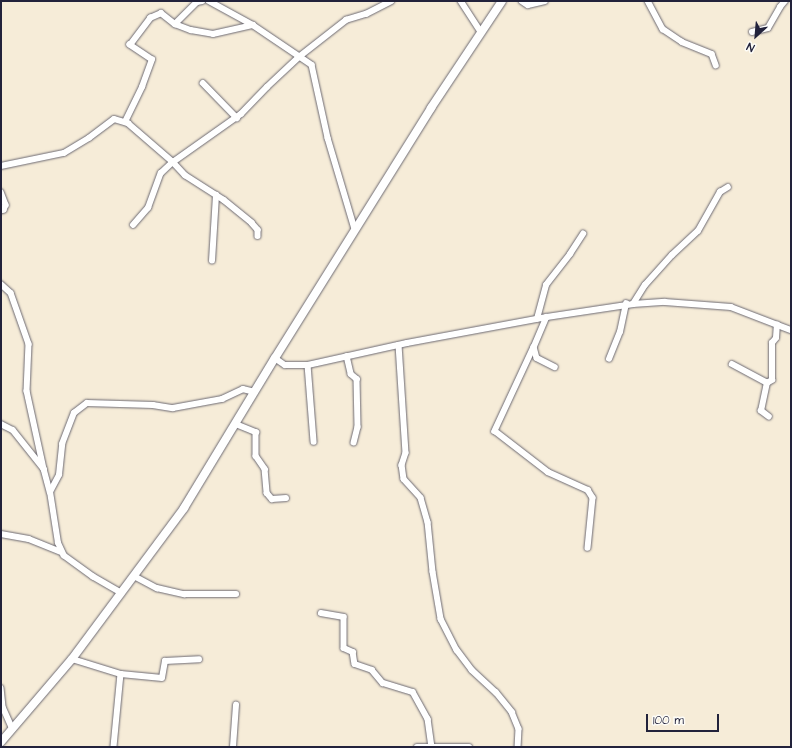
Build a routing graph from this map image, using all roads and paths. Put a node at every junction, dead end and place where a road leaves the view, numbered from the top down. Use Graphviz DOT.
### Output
graph roads {
  1 [pos="202,1"];
  2 [pos="209,1"];
  3 [pos="391,1"];
  4 [pos="461,1"];
  5 [pos="502,1"];
  6 [pos="522,1"];
  7 [pos="545,1"];
  8 [pos="648,1"];
  9 [pos="785,1"];
  10 [pos="175,24"];
  11 [pos="253,25"];
  12 [pos="481,32"];
  13 [pos="752,32"];
  14 [pos="299,57"];
  15 [pos="716,65"];
  16 [pos="203,83"];
  17 [pos="237,118"];
  18 [pos="125,122"];
  19 [pos="173,162"];
  20 [pos="1,166"];
  21 [pos="728,187"];
  22 [pos="1,192"];
  23 [pos="216,195"];
  24 [pos="1,211"];
  25 [pos="133,225"];
  26 [pos="355,229"];
  27 [pos="583,234"];
  28 [pos="258,236"];
  29 [pos="212,261"];
  30 [pos="1,284"];
  31 [pos="626,304"];
  32 [pos="633,304"];
  33 [pos="547,317"];
  34 [pos="537,319"];
  35 [pos="777,325"];
  36 [pos="791,330"];
  37 [pos="399,345"];
  38 [pos="534,347"];
  39 [pos="347,356"];
  40 [pos="275,358"];
  41 [pos="609,359"];
  42 [pos="732,364"];
  43 [pos="308,365"];
  44 [pos="555,367"];
  45 [pos="767,383"];
  46 [pos="255,392"];
  47 [pos="768,417"];
  48 [pos="1,424"];
  49 [pos="236,424"];
  50 [pos="314,442"];
  51 [pos="354,443"];
  52 [pos="44,469"];
  53 [pos="50,492"];
  54 [pos="286,498"];
  55 [pos="1,534"];
  56 [pos="588,548"];
  57 [pos="62,552"];
  58 [pos="134,576"];
  59 [pos="121,593"];
  60 [pos="236,594"];
  61 [pos="321,613"];
  62 [pos="72,659"];
  63 [pos="199,660"];
  64 [pos="121,674"];
  65 [pos="1,688"];
  66 [pos="236,705"];
  67 [pos="13,729"];
  68 [pos="1,742"];
  69 [pos="432,746"];
  70 [pos="114,747"];
  71 [pos="233,747"];
  72 [pos="417,747"];
  73 [pos="469,747"];
  74 [pos="518,747"];
  1 -- 10 [label="street"];
  2 -- 11 [label="street"];
  3 -- 14 [label="street"];
  4 -- 12 [label="street"];
  5 -- 12 [label="main road"];
  6 -- 7 [label="street"];
  8 -- 15 [label="street"];
  9 -- 13 [label="street"];
  10 -- 11 [label="street"];
  10 -- 18 [label="street"];
  11 -- 14 [label="street"];
  12 -- 26 [label="main road"];
  14 -- 17 [label="street"];
  14 -- 26 [label="street"];
  16 -- 17 [label="street"];
  17 -- 19 [label="street"];
  18 -- 19 [label="street"];
  18 -- 20 [label="street"];
  19 -- 23 [label="street"];
  19 -- 25 [label="street"];
  21 -- 32 [label="street"];
  22 -- 24 [label="street"];
  23 -- 28 [label="street"];
  23 -- 29 [label="street"];
  26 -- 40 [label="main road"];
  27 -- 34 [label="street"];
  30 -- 52 [label="street"];
  31 -- 32 [label="street"];
  31 -- 33 [label="street"];
  31 -- 41 [label="street"];
  32 -- 35 [label="street"];
  33 -- 34 [label="street"];
  33 -- 38 [label="street"];
  34 -- 37 [label="street"];
  35 -- 36 [label="street"];
  35 -- 45 [label="street"];
  37 -- 39 [label="street"];
  37 -- 74 [label="street"];
  38 -- 44 [label="street"];
  38 -- 56 [label="street"];
  39 -- 43 [label="street"];
  39 -- 51 [label="street"];
  40 -- 43 [label="street"];
  40 -- 46 [label="main road"];
  42 -- 45 [label="street"];
  43 -- 50 [label="street"];
  45 -- 47 [label="street"];
  46 -- 49 [label="main road"];
  46 -- 53 [label="street"];
  48 -- 52 [label="street"];
  49 -- 54 [label="street"];
  49 -- 58 [label="main road"];
  52 -- 53 [label="street"];
  53 -- 57 [label="street"];
  55 -- 57 [label="street"];
  57 -- 59 [label="street"];
  58 -- 59 [label="main road"];
  58 -- 60 [label="street"];
  59 -- 62 [label="main road"];
  61 -- 69 [label="street"];
  62 -- 64 [label="street"];
  62 -- 67 [label="main road"];
  63 -- 64 [label="street"];
  64 -- 70 [label="street"];
  65 -- 67 [label="street"];
  66 -- 71 [label="street"];
  67 -- 68 [label="main road"];
  69 -- 72 [label="street"];
  69 -- 73 [label="street"];
}
